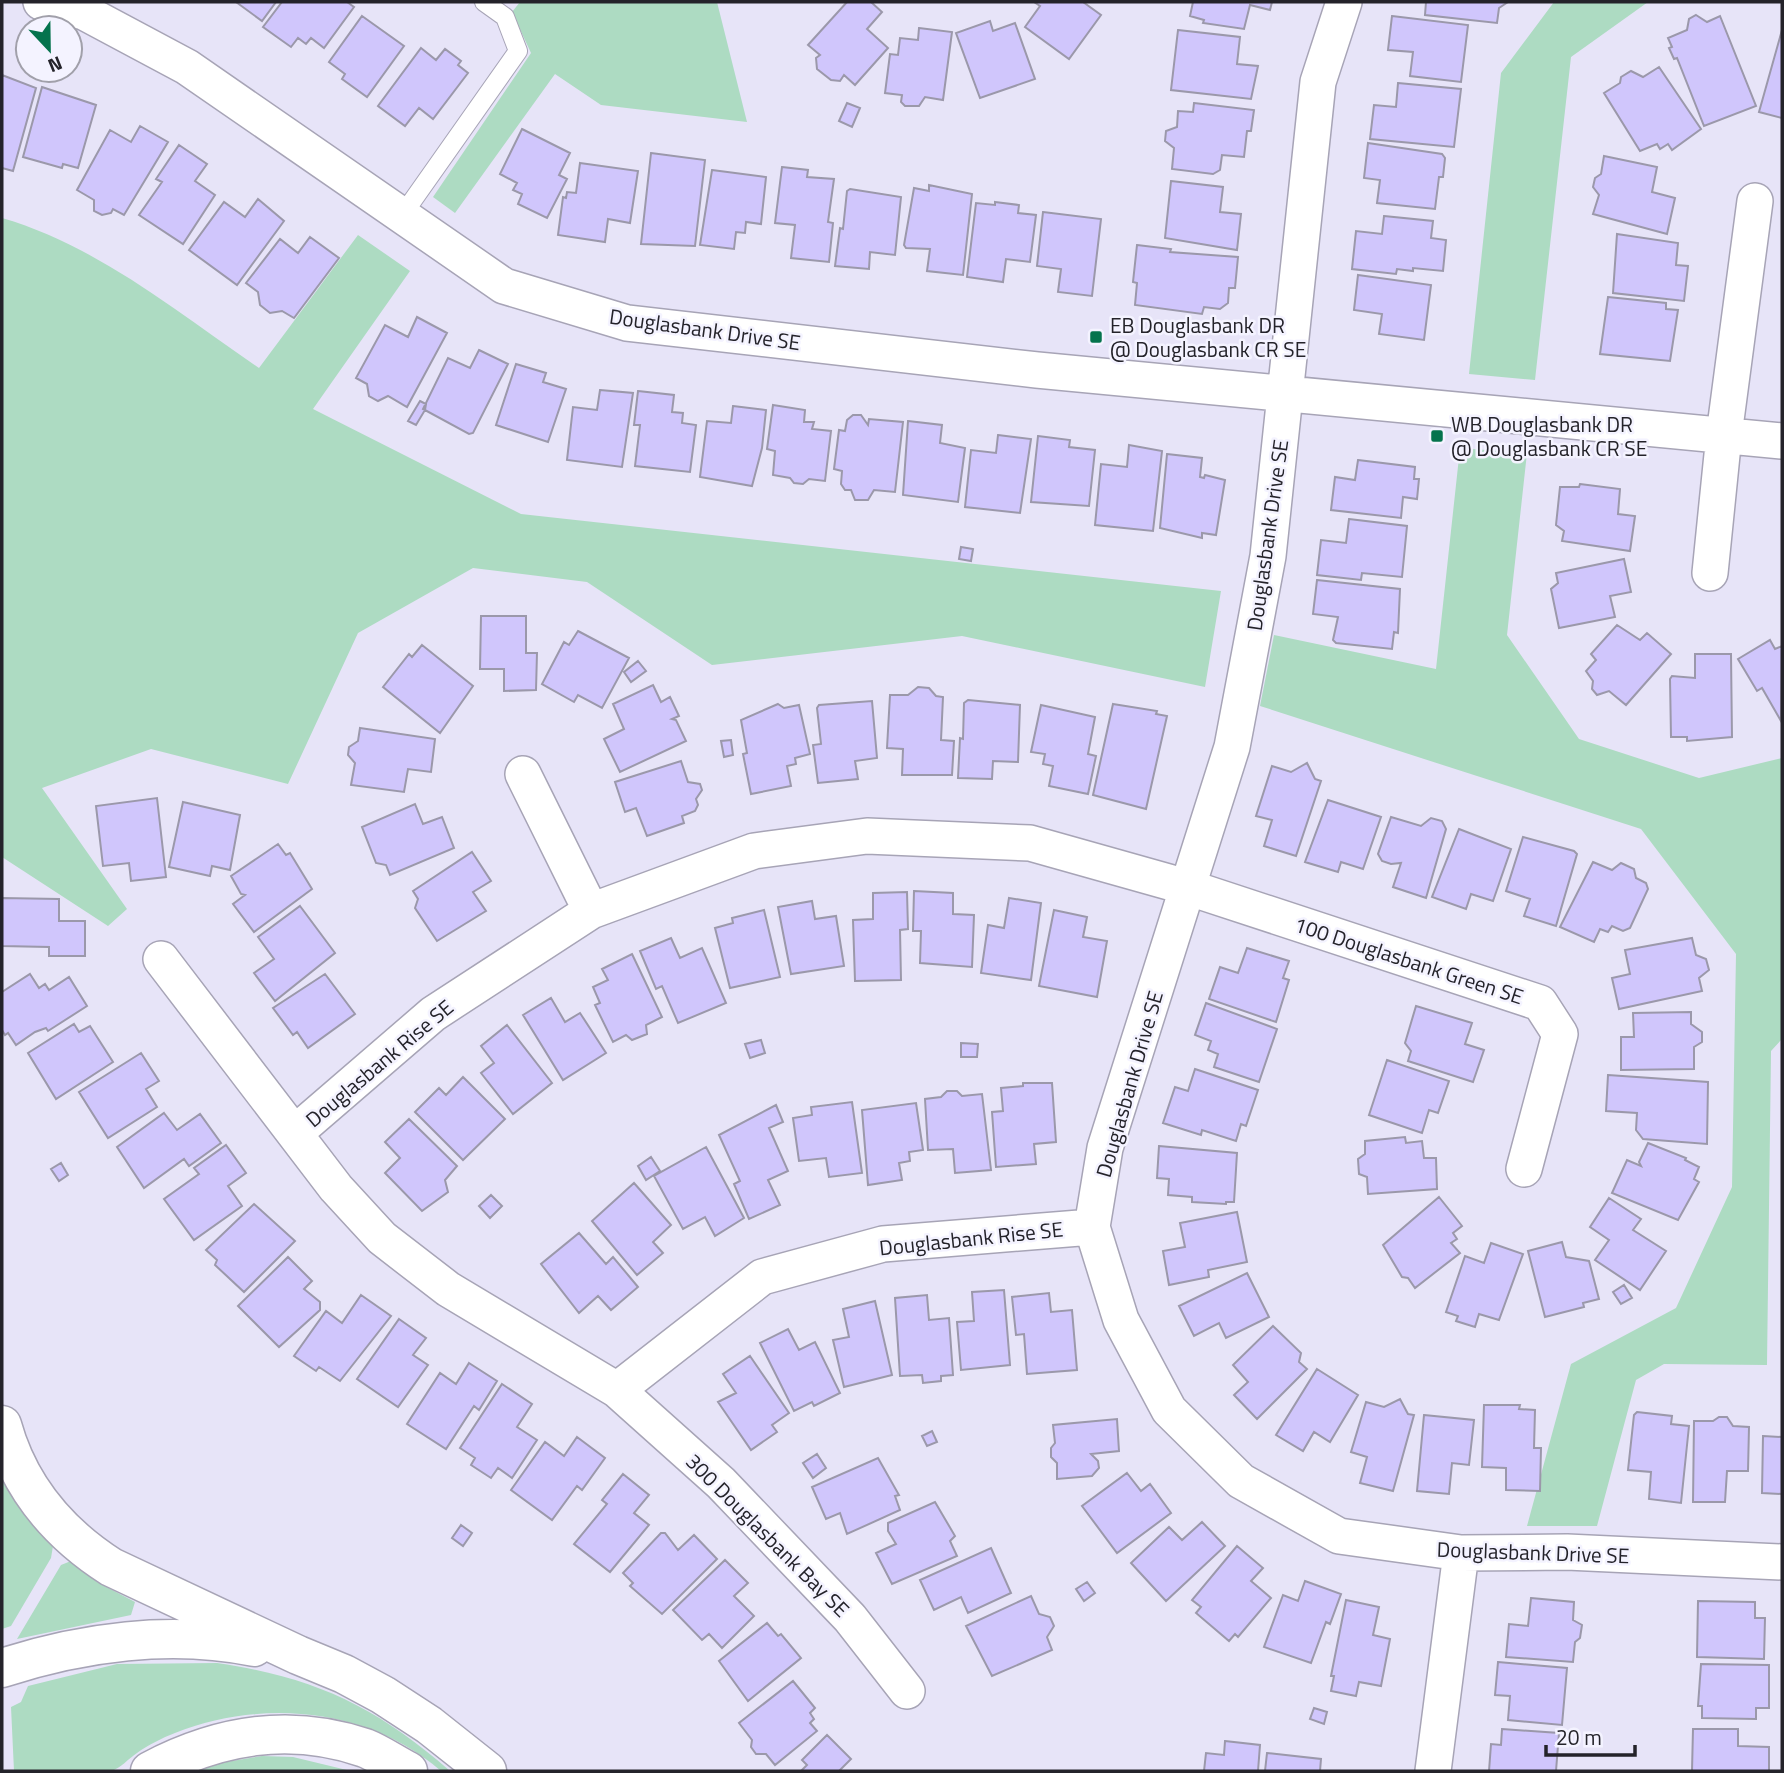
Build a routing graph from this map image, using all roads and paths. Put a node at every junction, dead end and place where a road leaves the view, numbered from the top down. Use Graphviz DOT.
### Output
graph roads {
  1 [pos="41,2"];
  2 [pos="484,2"];
  3 [pos="1344,2"];
  4 [pos="1755,201"];
  5 [pos="401,216"];
  6 [pos="1285,392"];
  7 [pos="1724,435"];
  8 [pos="1782,442"];
  9 [pos="1710,573"];
  10 [pos="523,774"];
  11 [pos="1189,888"];
  12 [pos="591,911"];
  13 [pos="161,959"];
  14 [pos="295,1133"];
  15 [pos="1524,1169"];
  16 [pos="1092,1227"];
  17 [pos="617,1390"];
  18 [pos="2,1425"];
  19 [pos="1461,1553"];
  20 [pos="1782,1562"];
  21 [pos="298,1656"];
  22 [pos="2,1668"];
  23 [pos="907,1691"];
  24 [pos="149,1771"];
  25 [pos="408,1771"];
  26 [pos="487,1771"];
  27 [pos="1433,1771"];
  1 -- 5 [label="street, Douglasbank Drive SE"];
  2 -- 5 [label="lane"];
  3 -- 6 [label="street"];
  4 -- 7 [label="street"];
  5 -- 6 [label="street, Douglasbank Drive SE"];
  6 -- 7 [label="street, Douglasbank Drive SE"];
  6 -- 11 [label="street, Douglasbank Drive SE"];
  7 -- 8 [label="street, Douglasbank Drive SE"];
  7 -- 9 [label="street"];
  10 -- 12 [label="street"];
  11 -- 12 [label="street, Douglasbank Rise SE"];
  11 -- 15 [label="street, 100 Douglasbank Green SE"];
  11 -- 16 [label="street, Douglasbank Drive SE"];
  12 -- 14 [label="street, Douglasbank Rise SE"];
  13 -- 14 [label="street"];
  14 -- 17 [label="street, Douglasbank Rise SE"];
  16 -- 17 [label="street, Douglasbank Rise SE"];
  16 -- 19 [label="street, Douglasbank Drive SE"];
  17 -- 23 [label="street, 300 Douglasbank Bay SE"];
  18 -- 21 [label="highway"];
  19 -- 20 [label="street, Douglasbank Drive SE"];
  19 -- 27 [label="street"];
  21 -- 22 [label="highway"];
  21 -- 26 [label="highway"];
  24 -- 25 [label="highway"];
}
